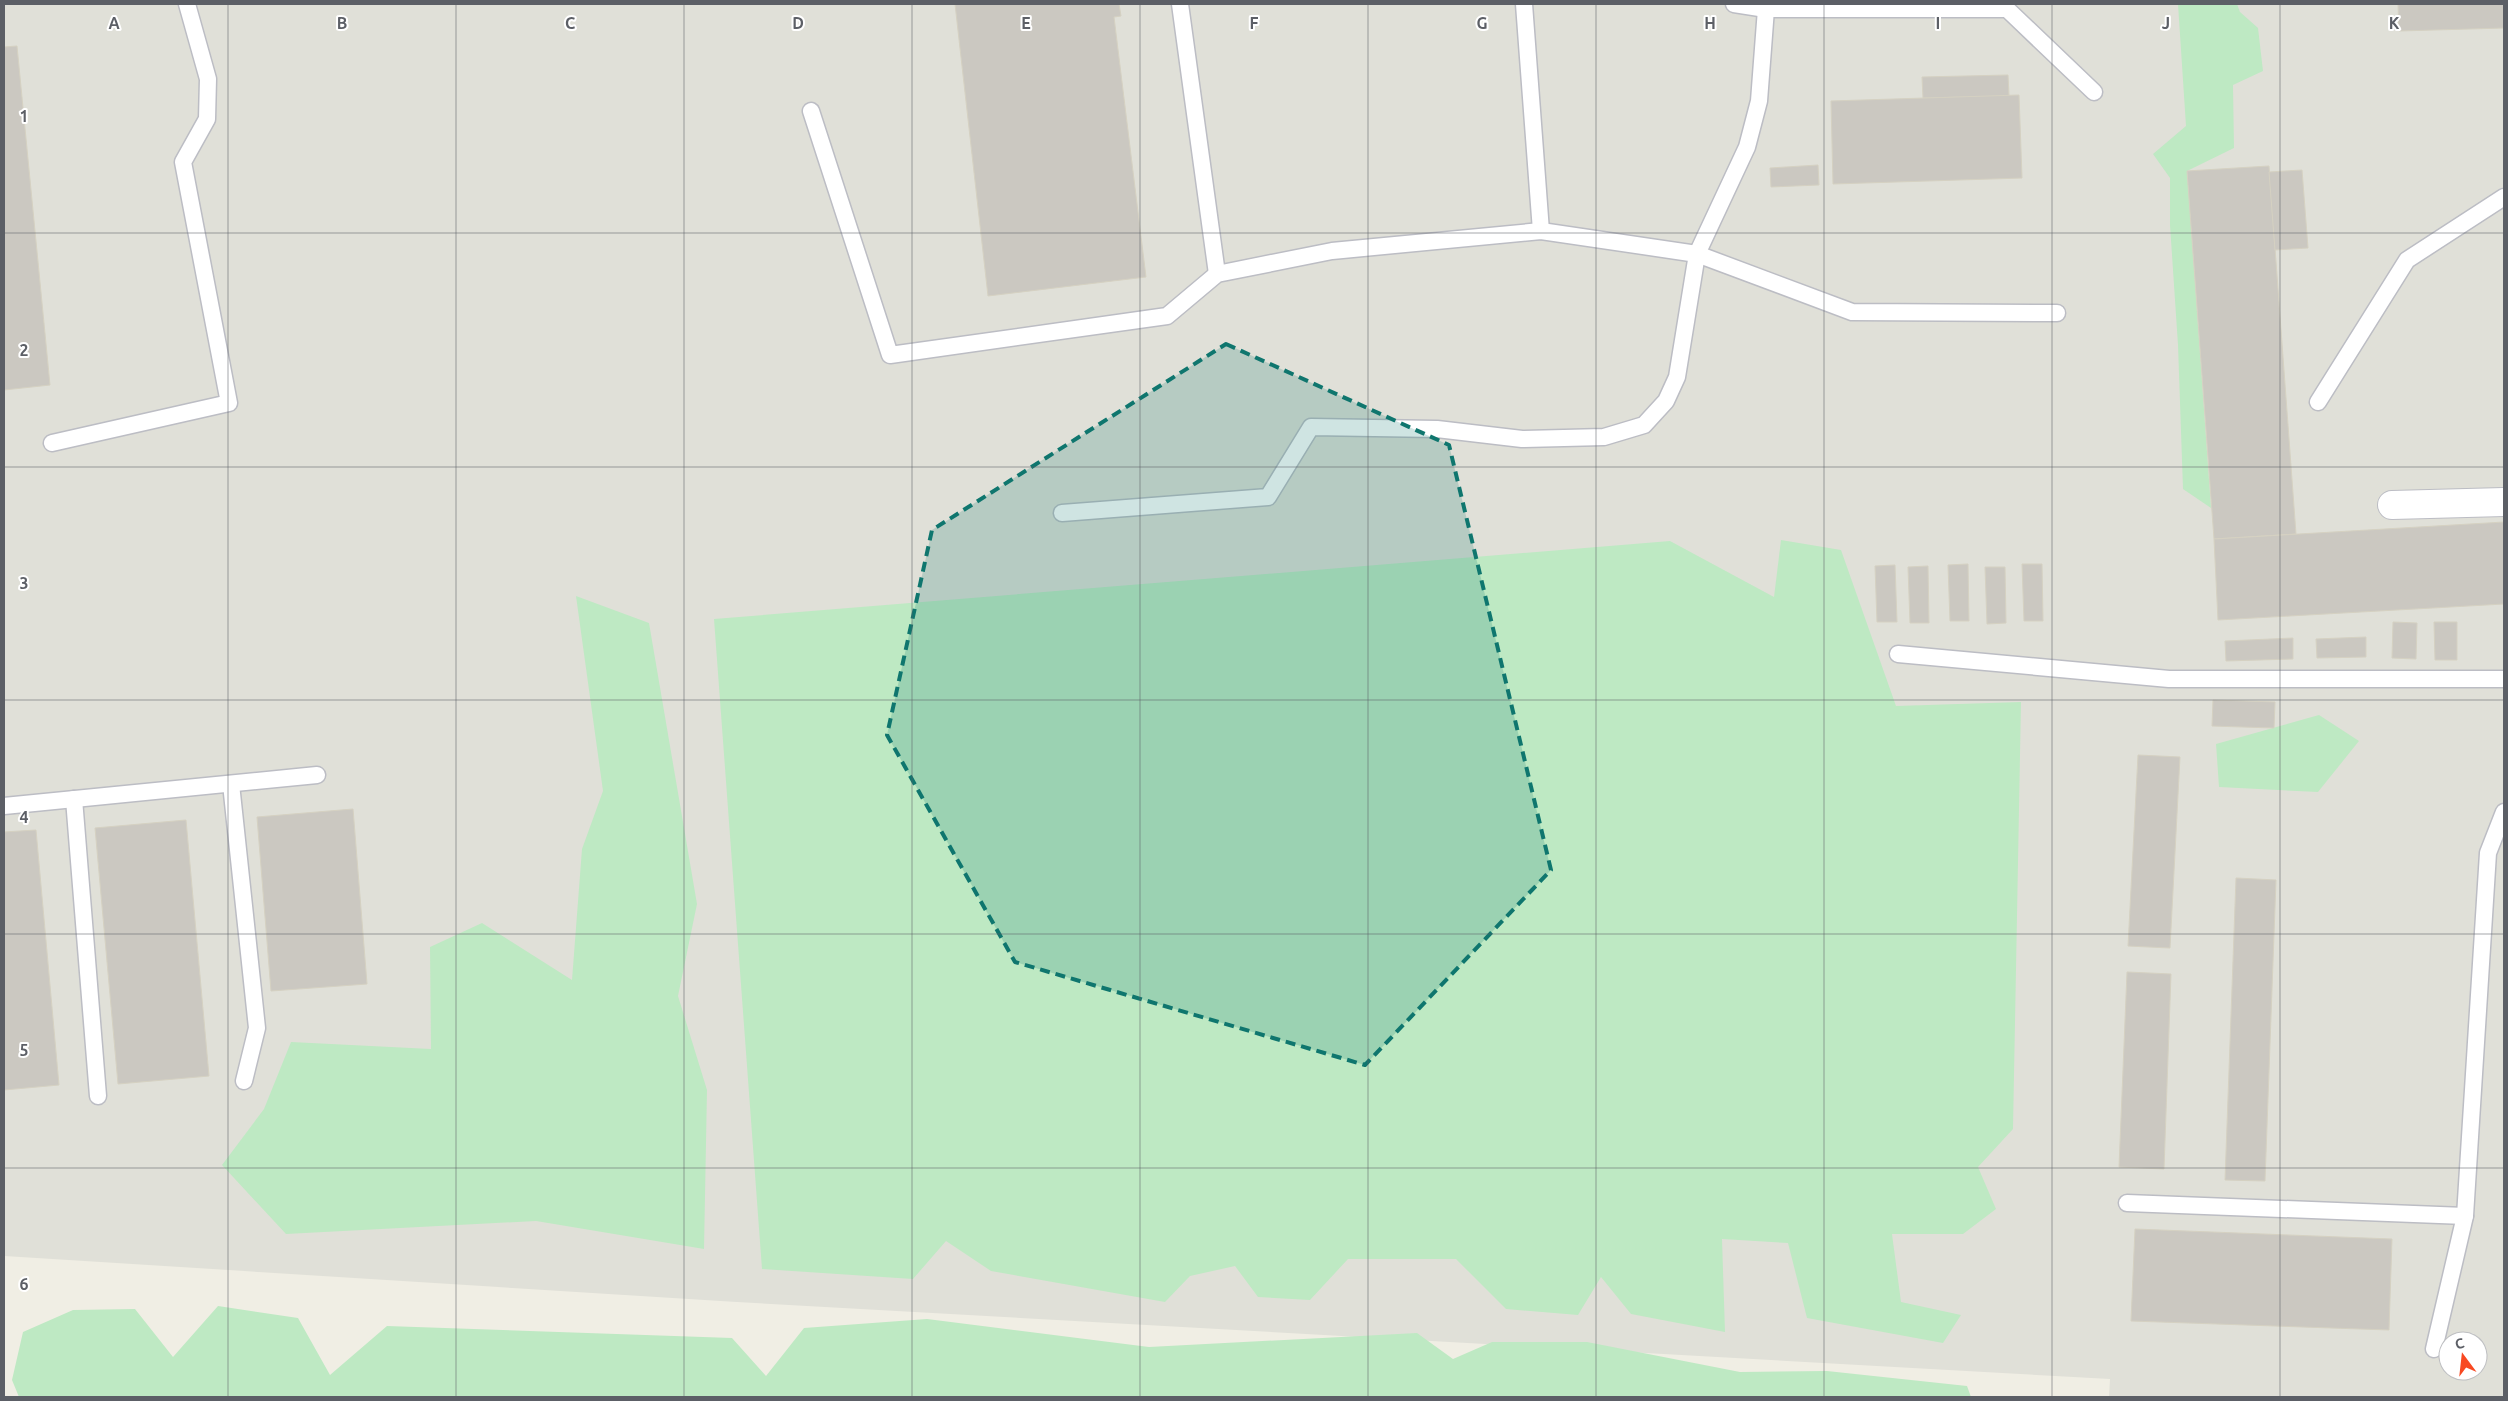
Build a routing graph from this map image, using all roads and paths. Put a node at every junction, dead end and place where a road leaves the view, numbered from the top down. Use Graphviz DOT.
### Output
graph roads {
  1 [pos="187,4"];
  2 [pos="1180,4"];
  3 [pos="1524,4"];
  4 [pos="1734,4"];
  5 [pos="1984,6"];
  6 [pos="1766,9"];
  7 [pos="2094,92"];
  8 [pos="811,111"];
  9 [pos="2504,198"];
  10 [pos="1541,230"];
  11 [pos="1697,254"];
  12 [pos="1217,274"];
  13 [pos="2057,313"];
  14 [pos="2318,402"];
  15 [pos="52,443"];
  16 [pos="2504,502"];
  17 [pos="2392,505"];
  18 [pos="1062,513"];
  19 [pos="1898,654"];
  20 [pos="2504,679"];
  21 [pos="317,775"];
  22 [pos="231,784"];
  23 [pos="74,799"];
  24 [pos="4,806"];
  25 [pos="2504,812"];
  26 [pos="244,1081"];
  27 [pos="98,1096"];
  28 [pos="2127,1202"];
  29 [pos="2465,1216"];
  30 [pos="2434,1349"];
  1 -- 15 [label="lane"];
  2 -- 12 [label="lane"];
  3 -- 10 [label="lane"];
  4 -- 6 [label="lane"];
  5 -- 6 [label="lane"];
  5 -- 7 [label="lane"];
  6 -- 11 [label="lane"];
  8 -- 12 [label="lane"];
  9 -- 14 [label="lane"];
  10 -- 11 [label="lane"];
  10 -- 12 [label="lane"];
  11 -- 13 [label="lane"];
  11 -- 18 [label="lane"];
  16 -- 17 [label="street"];
  19 -- 20 [label="lane"];
  21 -- 22 [label="lane"];
  22 -- 23 [label="lane"];
  22 -- 26 [label="lane"];
  23 -- 24 [label="lane"];
  23 -- 27 [label="lane"];
  25 -- 29 [label="lane"];
  28 -- 29 [label="lane"];
  29 -- 30 [label="lane"];
}
